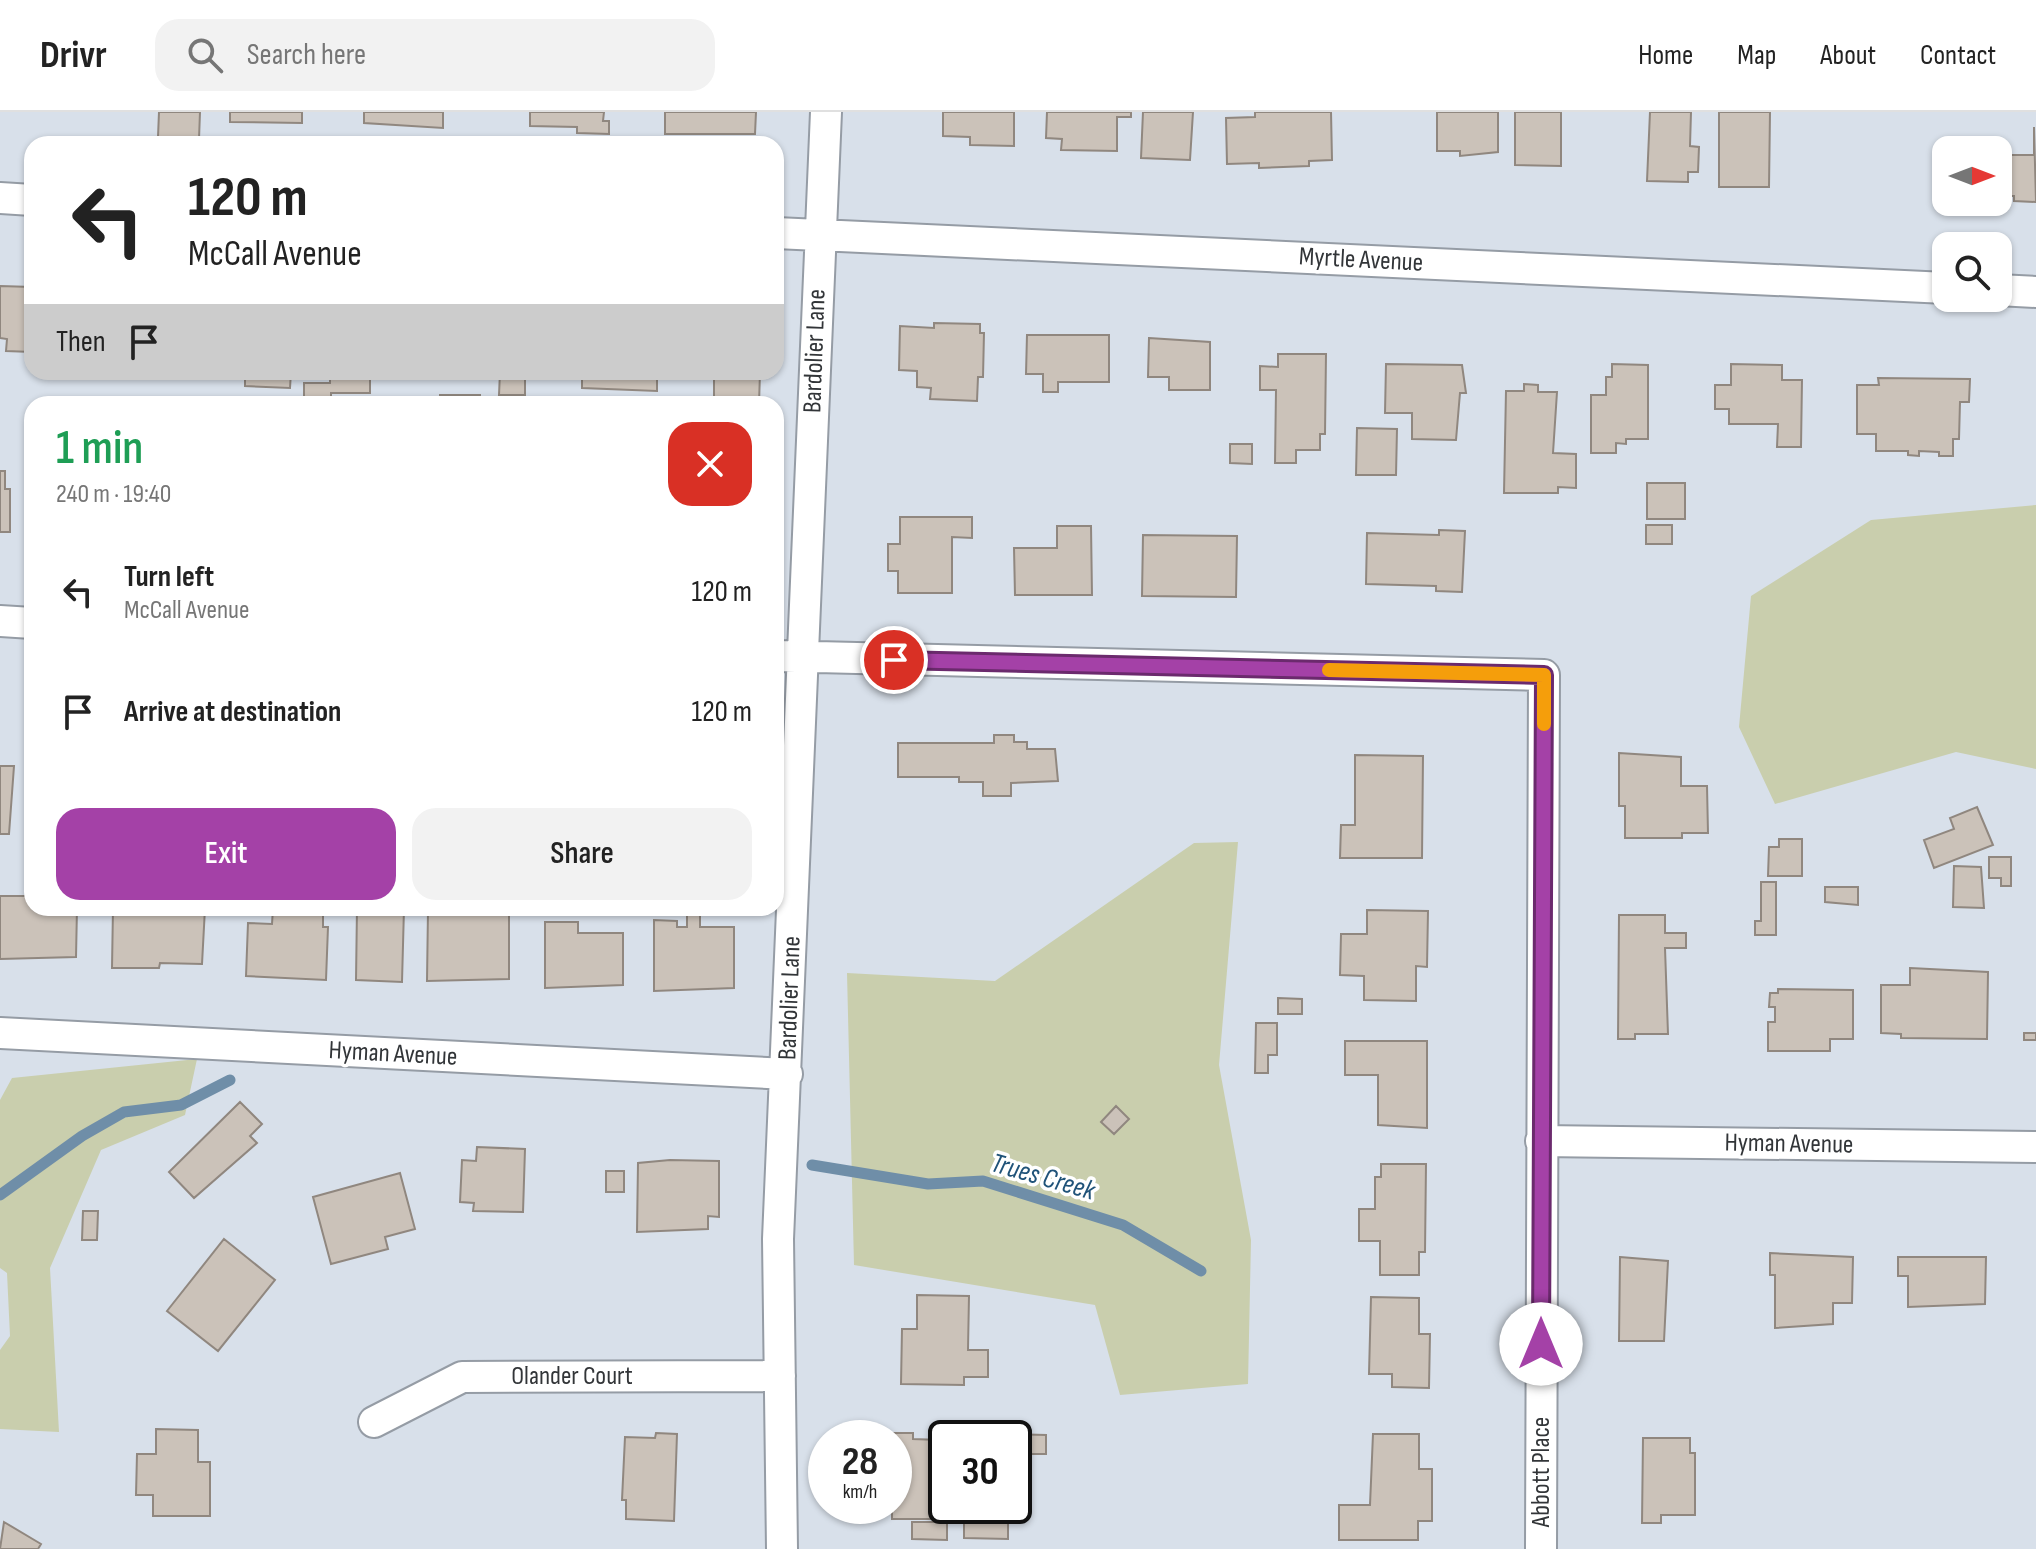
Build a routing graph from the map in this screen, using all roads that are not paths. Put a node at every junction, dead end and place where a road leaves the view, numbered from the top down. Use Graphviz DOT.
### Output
graph roads {
  1 [pos="826,112"];
  2 [pos="0,198"];
  3 [pos="24,200"];
  4 [pos="784,233"];
  5 [pos="820,235"];
  6 [pos="1932,287"];
  7 [pos="2012,291"];
  8 [pos="2036,292"];
  9 [pos="0,621"];
  10 [pos="24,622"];
  11 [pos="789,657"];
  12 [pos="0,1033"];
  13 [pos="787,1074"];
  14 [pos="1541,1141"];
  15 [pos="2036,1147"];
  16 [pos="780,1376"];
  17 [pos="374,1422"];
  18 [pos="782,1549"];
  19 [pos="1541,1549"];
  1 -- 5 [label="street, Bardolier Lane"];
  2 -- 3 [label="street"];
  4 -- 5 [label="street, Myrtle Avenue"];
  5 -- 6 [label="street, Myrtle Avenue"];
  5 -- 11 [label="street, Bardolier Lane"];
  7 -- 8 [label="street"];
  9 -- 10 [label="street"];
  11 -- 13 [label="street, Bardolier Lane"];
  11 -- 14 [label="street, Abbott Place"];
  12 -- 13 [label="street, Hyman Avenue"];
  13 -- 16 [label="street, Bardolier Lane"];
  14 -- 15 [label="street, Hyman Avenue"];
  14 -- 19 [label="street, Abbott Place"];
  16 -- 17 [label="street, Olander Court"];
  16 -- 18 [label="street, Bardolier Lane"];
}
